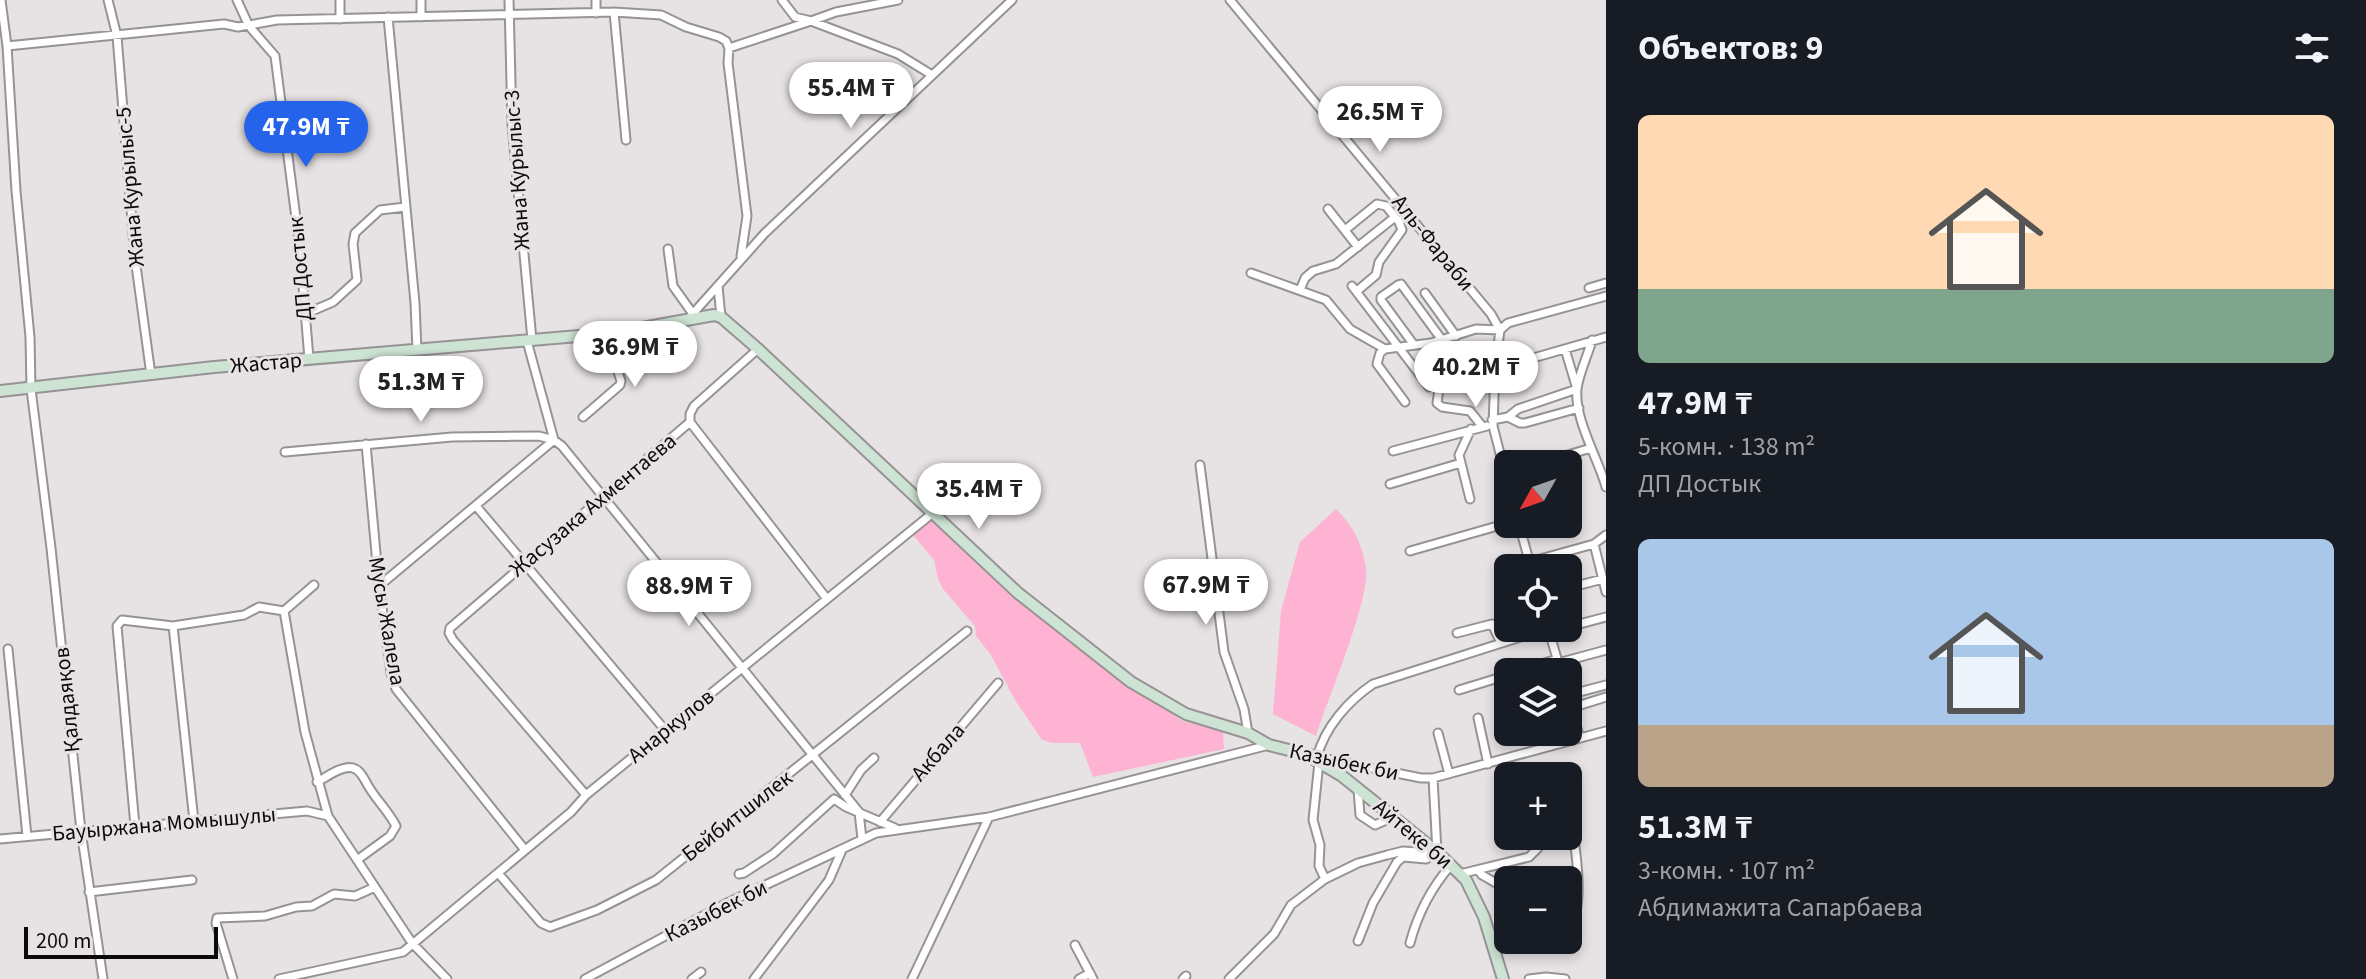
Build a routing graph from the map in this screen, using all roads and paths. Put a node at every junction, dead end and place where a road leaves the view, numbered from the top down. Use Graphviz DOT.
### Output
graph roads {
  1 [pos="1,0"];
  2 [pos="108,0"];
  3 [pos="237,0"];
  4 [pos="340,0"];
  5 [pos="421,0"];
  6 [pos="509,0"];
  7 [pos="596,0"];
  8 [pos="782,0"];
  9 [pos="898,0"];
  10 [pos="1012,0"];
  11 [pos="1230,0"];
  12 [pos="614,12"];
  13 [pos="596,13"];
  14 [pos="509,16"];
  15 [pos="388,17"];
  16 [pos="421,17"];
  17 [pos="340,19"];
  18 [pos="811,21"];
  19 [pos="249,26"];
  20 [pos="117,36"];
  21 [pos="7,46"];
  22 [pos="729,48"];
  23 [pos="4,59"];
  24 [pos="932,75"];
  25 [pos="626,140"];
  26 [pos="405,207"];
  27 [pos="1328,209"];
  28 [pos="1409,214"];
  29 [pos="1397,220"];
  30 [pos="1345,230"];
  31 [pos="1358,247"];
  32 [pos="668,249"];
  33 [pos="741,258"];
  34 [pos="1251,273"];
  35 [pos="1606,283"];
  36 [pos="718,286"];
  37 [pos="1589,288"];
  38 [pos="1300,290"];
  39 [pos="1425,293"];
  40 [pos="1606,296"];
  41 [pos="305,314"];
  42 [pos="691,316"];
  43 [pos="721,317"];
  44 [pos="1500,330"];
  45 [pos="614,333"];
  46 [pos="1456,336"];
  47 [pos="1606,337"];
  48 [pos="530,340"];
  49 [pos="1444,340"];
  50 [pos="1592,340"];
  51 [pos="1414,345"];
  52 [pos="1399,346"];
  53 [pos="758,349"];
  54 [pos="1385,349"];
  55 [pos="1565,349"];
  56 [pos="417,350"];
  57 [pos="309,359"];
  58 [pos="1495,369"];
  59 [pos="151,375"];
  60 [pos="1429,387"];
  61 [pos="31,389"];
  62 [pos="1577,389"];
  63 [pos="0,391"];
  64 [pos="1405,402"];
  65 [pos="1579,408"];
  66 [pos="583,417"];
  67 [pos="1508,417"];
  68 [pos="690,422"];
  69 [pos="1493,423"];
  70 [pos="1482,426"];
  71 [pos="1471,429"];
  72 [pos="554,440"];
  73 [pos="366,444"];
  74 [pos="1591,448"];
  75 [pos="1500,450"];
  76 [pos="1393,451"];
  77 [pos="1582,451"];
  78 [pos="285,452"];
  79 [pos="1461,463"];
  80 [pos="1200,465"];
  81 [pos="1390,484"];
  82 [pos="1606,487"];
  83 [pos="603,498"];
  84 [pos="1470,499"];
  85 [pos="476,506"];
  86 [pos="934,512"];
  87 [pos="1494,527"];
  88 [pos="1606,535"];
  89 [pos="1594,544"];
  90 [pos="1410,551"];
  91 [pos="1564,554"];
  92 [pos="525,563"];
  93 [pos="1603,579"];
  94 [pos="1582,584"];
  95 [pos="314,585"];
  96 [pos="379,586"];
  97 [pos="1606,592"];
  98 [pos="827,599"];
  99 [pos="284,611"];
  100 [pos="1606,617"];
  101 [pos="1582,624"];
  102 [pos="173,626"];
  103 [pos="967,631"];
  104 [pos="1457,633"];
  105 [pos="1505,642"];
  106 [pos="1501,643"];
  107 [pos="8,649"];
  108 [pos="1606,650"];
  109 [pos="1581,658"];
  110 [pos="741,668"];
  111 [pos="1494,679"];
  112 [pos="998,683"];
  113 [pos="1606,685"];
  114 [pos="1459,690"];
  115 [pos="1582,693"];
  116 [pos="1606,697"];
  117 [pos="1582,705"];
  118 [pos="1478,718"];
  119 [pos="665,730"];
  120 [pos="1606,731"];
  121 [pos="1248,733"];
  122 [pos="1438,733"];
  123 [pos="1582,737"];
  124 [pos="1269,745"];
  125 [pos="1552,746"];
  126 [pos="814,756"];
  127 [pos="874,758"];
  128 [pos="1315,759"];
  129 [pos="1488,764"];
  130 [pos="1449,774"];
  131 [pos="1433,778"];
  132 [pos="317,782"];
  133 [pos="1358,789"];
  134 [pos="586,795"];
  135 [pos="845,795"];
  136 [pos="859,812"];
  137 [pos="328,816"];
  138 [pos="989,817"];
  139 [pos="1393,817"];
  140 [pos="194,821"];
  141 [pos="880,822"];
  142 [pos="135,826"];
  143 [pos="897,829"];
  144 [pos="81,831"];
  145 [pos="27,836"];
  146 [pos="0,839"];
  147 [pos="862,839"];
  148 [pos="525,850"];
  149 [pos="842,850"];
  150 [pos="1537,850"];
  151 [pos="1436,852"];
  152 [pos="357,860"];
  153 [pos="1451,865"];
  154 [pos="1478,870"];
  155 [pos="498,873"];
  156 [pos="739,874"];
  157 [pos="1460,874"];
  158 [pos="1325,879"];
  159 [pos="192,880"];
  160 [pos="1494,882"];
  161 [pos="375,887"];
  162 [pos="89,892"];
  163 [pos="1358,941"];
  164 [pos="412,943"];
  165 [pos="1410,943"];
  166 [pos="1075,945"];
  167 [pos="701,972"];
  168 [pos="1092,976"];
  169 [pos="103,979"];
  170 [pos="233,979"];
  171 [pos="279,979"];
  172 [pos="447,979"];
  173 [pos="585,979"];
  174 [pos="692,979"];
  175 [pos="754,979"];
  176 [pos="912,979"];
  177 [pos="1079,979"];
  178 [pos="1229,979"];
  179 [pos="1503,979"];
  180 [pos="1529,979"];
  181 [pos="1565,979"];
  1 -- 21 [label="street, Қалдаяқов"];
  2 -- 20 [label="street, Жана Курылыс-5"];
  3 -- 19 [label="street, ДП Достык"];
  4 -- 17 [label="street"];
  5 -- 16 [label="street"];
  6 -- 14 [label="street, Жана Курылыс-3"];
  7 -- 13 [label="street"];
  8 -- 18 [label="street"];
  9 -- 18 [label="street"];
  10 -- 24 [label="street"];
  11 -- 28 [label="street, Аль-Фараби"];
  12 -- 13 [label="street"];
  12 -- 22 [label="street"];
  12 -- 25 [label="street"];
  13 -- 14 [label="street"];
  14 -- 16 [label="street"];
  14 -- 48 [label="street, Жана Курылыс-3"];
  15 -- 16 [label="street"];
  15 -- 17 [label="street"];
  15 -- 26 [label="street"];
  17 -- 19 [label="street"];
  18 -- 22 [label="street"];
  18 -- 24 [label="street"];
  19 -- 20 [label="street"];
  19 -- 41 [label="street, ДП Достык"];
  20 -- 21 [label="street"];
  20 -- 59 [label="street, Жана Курылыс-5"];
  21 -- 23 [label="street, Қалдаяқов"];
  22 -- 33 [label="street"];
  23 -- 61 [label="street, Қалдаяқов"];
  24 -- 33 [label="street"];
  26 -- 41 [label="street"];
  26 -- 56 [label="street"];
  27 -- 30 [label="street"];
  28 -- 29 [label="street"];
  28 -- 44 [label="street, Аль-Фараби"];
  29 -- 30 [label="street"];
  29 -- 31 [label="street"];
  29 -- 52 [label="street"];
  30 -- 31 [label="street"];
  31 -- 38 [label="street"];
  32 -- 42 [label="street"];
  33 -- 36 [label="street"];
  34 -- 38 [label="street"];
  35 -- 37 [label="street"];
  36 -- 42 [label="street"];
  36 -- 43 [label="street"];
  38 -- 54 [label="street"];
  39 -- 46 [label="street"];
  40 -- 44 [label="street"];
  41 -- 57 [label="street, ДП Достык"];
  42 -- 43 [label="street, Жастар"];
  42 -- 45 [label="street, Жастар"];
  43 -- 53 [label="street"];
  44 -- 46 [label="street"];
  44 -- 58 [label="street"];
  45 -- 48 [label="street, Жастар"];
  45 -- 66 [label="street"];
  46 -- 49 [label="street"];
  47 -- 50 [label="street"];
  48 -- 56 [label="street, Жастар"];
  48 -- 72 [label="street, Жана Курылыс-3"];
  49 -- 51 [label="street"];
  49 -- 51 [label="street"];
  49 -- 70 [label="street"];
  50 -- 55 [label="street"];
  50 -- 62 [label="street"];
  51 -- 52 [label="street"];
  52 -- 54 [label="street"];
  52 -- 60 [label="street"];
  53 -- 68 [label="street, Жасузака Ахментаева"];
  53 -- 86 [label="street"];
  54 -- 64 [label="street"];
  55 -- 58 [label="street"];
  55 -- 62 [label="street"];
  56 -- 57 [label="street, Жастар"];
  57 -- 59 [label="street, Жастар"];
  58 -- 69 [label="street"];
  59 -- 61 [label="street, Жастар"];
  61 -- 63 [label="street, Жастар"];
  61 -- 144 [label="street, Қалдаяқов"];
  62 -- 65 [label="street"];
  62 -- 67 [label="street"];
  65 -- 67 [label="street"];
  65 -- 74 [label="street"];
  67 -- 69 [label="street"];
  68 -- 83 [label="street, Жасузака Ахментаева"];
  68 -- 98 [label="street"];
  69 -- 70 [label="street"];
  69 -- 75 [label="street"];
  70 -- 71 [label="street"];
  71 -- 76 [label="street"];
  71 -- 79 [label="street"];
  72 -- 73 [label="street"];
  72 -- 83 [label="street"];
  72 -- 85 [label="street"];
  73 -- 78 [label="street"];
  73 -- 96 [label="street, Мусы Жалела"];
  74 -- 77 [label="street"];
  74 -- 82 [label="street"];
  79 -- 81 [label="street"];
  79 -- 84 [label="street"];
  80 -- 121 [label="street"];
  83 -- 92 [label="street, Жасузака Ахментаева"];
  83 -- 110 [label="street"];
  85 -- 92 [label="street"];
  85 -- 96 [label="street"];
  86 -- 98 [label="street, Анаркулов"];
  86 -- 121 [label="street"];
  87 -- 90 [label="street"];
  88 -- 89 [label="street"];
  89 -- 91 [label="street"];
  89 -- 93 [label="street"];
  92 -- 119 [label="street"];
  92 -- 134 [label="street, Жасузака Ахментаева"];
  93 -- 94 [label="street"];
  93 -- 97 [label="street"];
  95 -- 99 [label="street"];
  96 -- 148 [label="street, Мусы Жалела"];
  98 -- 110 [label="street, Анаркулов"];
  99 -- 102 [label="street"];
  99 -- 132 [label="street"];
  100 -- 101 [label="street"];
  102 -- 140 [label="street"];
  102 -- 142 [label="street"];
  103 -- 126 [label="street, Бейбитшилек"];
  104 -- 106 [label="street"];
  105 -- 106 [label="street"];
  106 -- 128 [label="street"];
  107 -- 145 [label="street"];
  108 -- 109 [label="street"];
  110 -- 119 [label="street, Анаркулов"];
  110 -- 126 [label="street"];
  111 -- 114 [label="street"];
  112 -- 141 [label="street, Акбала"];
  113 -- 115 [label="street"];
  116 -- 117 [label="street"];
  118 -- 129 [label="street"];
  119 -- 134 [label="street, Анаркулов"];
  120 -- 123 [label="street, Казыбек би"];
  121 -- 124 [label="street"];
  122 -- 130 [label="street"];
  124 -- 128 [label="street, Казыбек би"];
  124 -- 138 [label="street, Казыбек би"];
  125 -- 129 [label="street, Казыбек би"];
  126 -- 135 [label="street"];
  126 -- 155 [label="street, Бейбитшилек"];
  127 -- 135 [label="street"];
  128 -- 131 [label="street, Казыбек би"];
  128 -- 133 [label="street, Айтеке би"];
  128 -- 158 [label="street"];
  129 -- 130 [label="street, Казыбек би"];
  130 -- 131 [label="street, Казыбек би"];
  131 -- 151 [label="street"];
  132 -- 137 [label="street"];
  132 -- 152 [label="street"];
  133 -- 139 [label="street, Айтеке би"];
  133 -- 139 [label="street"];
  134 -- 148 [label="street, Анаркулов"];
  135 -- 136 [label="street"];
  136 -- 141 [label="street"];
  136 -- 147 [label="street"];
  136 -- 156 [label="street"];
  137 -- 140 [label="street, Бауыржана Момышулы"];
  137 -- 152 [label="street"];
  138 -- 143 [label="street, Казыбек би"];
  138 -- 176 [label="street"];
  139 -- 151 [label="street, Айтеке би"];
  140 -- 142 [label="street, Бауыржана Момышулы"];
  141 -- 143 [label="street"];
  142 -- 144 [label="street, Бауыржана Момышулы"];
  143 -- 147 [label="street, Казыбек би"];
  144 -- 145 [label="street, Бауыржана Момышулы"];
  144 -- 162 [label="street, Қалдаяқов"];
  145 -- 146 [label="street, Бауыржана Момышулы"];
  147 -- 149 [label="street, Казыбек би"];
  148 -- 155 [label="street, Анаркулов"];
  149 -- 173 [label="street, Казыбек би"];
  149 -- 175 [label="street"];
  150 -- 154 [label="street"];
  151 -- 153 [label="street, Айтеке би"];
  151 -- 158 [label="street"];
  151 -- 163 [label="street"];
  152 -- 161 [label="street"];
  153 -- 157 [label="street, Айтеке би"];
  153 -- 165 [label="street"];
  154 -- 157 [label="street"];
  154 -- 160 [label="street"];
  155 -- 164 [label="street, Анаркулов"];
  157 -- 179 [label="street, Айтеке би"];
  158 -- 178 [label="street"];
  159 -- 162 [label="street"];
  161 -- 164 [label="street"];
  161 -- 170 [label="street"];
  162 -- 169 [label="street, Қалдаяқов"];
  164 -- 171 [label="street, Анаркулов"];
  164 -- 172 [label="street"];
  166 -- 168 [label="street"];
  167 -- 174 [label="street"];
  168 -- 177 [label="street"];
  180 -- 181 [label="street"];
}
